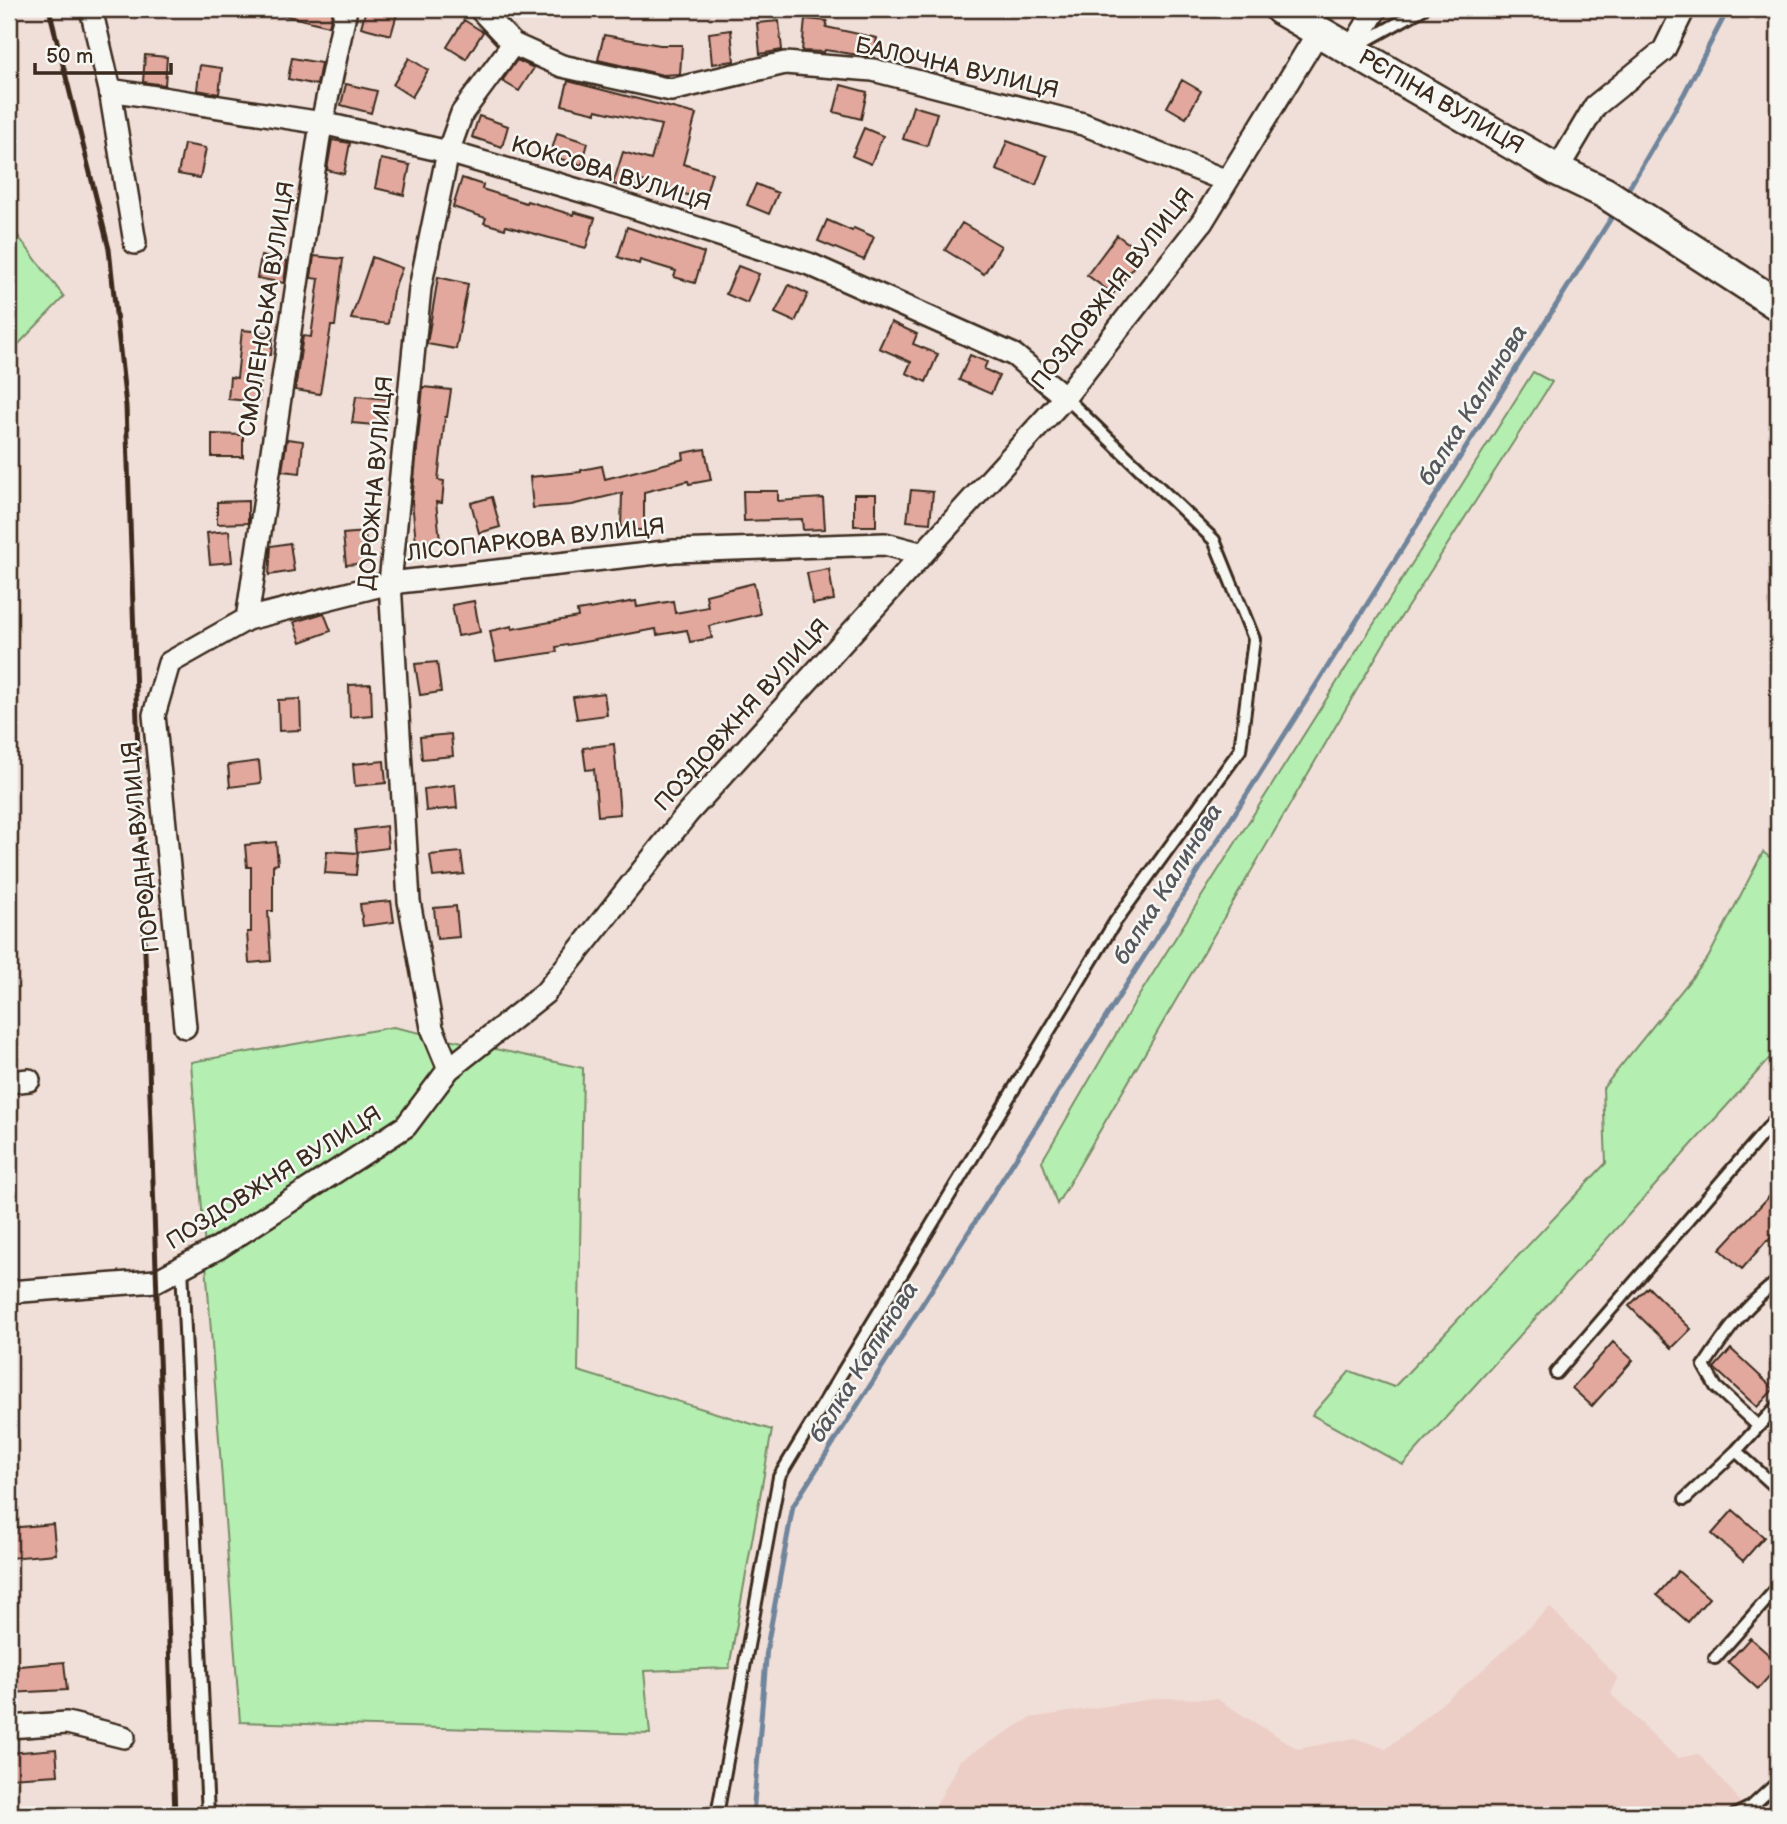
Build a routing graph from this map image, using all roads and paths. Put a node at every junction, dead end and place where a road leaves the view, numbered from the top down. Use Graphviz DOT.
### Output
graph roads {
  1 [pos="91,9"];
  2 [pos="346,9"];
  3 [pos="480,9"];
  4 [pos="1280,9"];
  5 [pos="1376,9"];
  6 [pos="1423,9"];
  7 [pos="1684,9"];
  8 [pos="1319,32"];
  9 [pos="513,44"];
  10 [pos="1351,50"];
  11 [pos="110,90"];
  12 [pos="322,123"];
  13 [pos="449,152"];
  14 [pos="1557,170"];
  15 [pos="1227,181"];
  16 [pos="135,243"];
  17 [pos="1778,305"];
  18 [pos="1065,397"];
  19 [pos="923,554"];
  20 [pos="390,583"];
  21 [pos="247,619"];
  22 [pos="169,663"];
  23 [pos="185,1027"];
  24 [pos="449,1069"];
  25 [pos="1777,1120"];
  26 [pos="182,1267"];
  27 [pos="1778,1280"];
  28 [pos="9,1292"];
  29 [pos="1556,1373"];
  30 [pos="1778,1405"];
  31 [pos="1758,1426"];
  32 [pos="1736,1451"];
  33 [pos="1778,1489"];
  34 [pos="1685,1499"];
  35 [pos="1778,1587"];
  36 [pos="1715,1658"];
  37 [pos="9,1727"];
  38 [pos="124,1737"];
  39 [pos="1778,1782"];
  40 [pos="208,1815"];
  41 [pos="717,1815"];
  42 [pos="1735,1815"];
  1 -- 11 [label="street"];
  2 -- 12 [label="street, СМОЛЕНСЬКА ВУЛИЦЯ"];
  3 -- 9 [label="street, БАЛОЧНА ВУЛИЦЯ"];
  4 -- 8 [label="street, РЄПІНА ВУЛИЦЯ"];
  5 -- 10 [label="street"];
  6 -- 10 [label="lane"];
  7 -- 14 [label="street"];
  8 -- 10 [label="street, РЄПІНА ВУЛИЦЯ"];
  8 -- 15 [label="street, ПОЗДОВЖНЯ ВУЛИЦЯ"];
  9 -- 13 [label="street, ДОРОЖНА ВУЛИЦЯ"];
  9 -- 15 [label="street, БАЛОЧНА ВУЛИЦЯ"];
  10 -- 14 [label="street, РЄПІНА ВУЛИЦЯ"];
  11 -- 12 [label="street, КОКСОВА ВУЛИЦЯ"];
  11 -- 16 [label="street"];
  12 -- 13 [label="street, КОКСОВА ВУЛИЦЯ"];
  12 -- 21 [label="street, СМОЛЕНСЬКА ВУЛИЦЯ"];
  13 -- 18 [label="street, КОКСОВА ВУЛИЦЯ"];
  13 -- 20 [label="street, ДОРОЖНА ВУЛИЦЯ"];
  14 -- 17 [label="street, РЄПІНА ВУЛИЦЯ"];
  15 -- 18 [label="street, ПОЗДОВЖНЯ ВУЛИЦЯ"];
  18 -- 19 [label="street, ПОЗДОВЖНЯ ВУЛИЦЯ"];
  18 -- 41 [label="lane"];
  19 -- 20 [label="street, ЛІСОПАРКОВА ВУЛИЦЯ"];
  19 -- 24 [label="street, ПОЗДОВЖНЯ ВУЛИЦЯ"];
  20 -- 21 [label="street, ЛІСОПАРКОВА ВУЛИЦЯ"];
  20 -- 24 [label="street, ДОРОЖНА ВУЛИЦЯ"];
  21 -- 22 [label="street, ЛІСОПАРКОВА ВУЛИЦЯ"];
  22 -- 23 [label="street, ПОРОДНА ВУЛИЦЯ"];
  24 -- 26 [label="street, ПОЗДОВЖНЯ ВУЛИЦЯ"];
  25 -- 29 [label="lane"];
  26 -- 28 [label="street, ПОЗДОВЖНЯ ВУЛИЦЯ"];
  26 -- 40 [label="lane"];
  27 -- 31 [label="lane"];
  30 -- 31 [label="lane"];
  31 -- 32 [label="lane"];
  32 -- 33 [label="lane"];
  32 -- 34 [label="lane"];
  35 -- 36 [label="lane"];
  37 -- 38 [label="street"];
  39 -- 42 [label="lane"];
}
